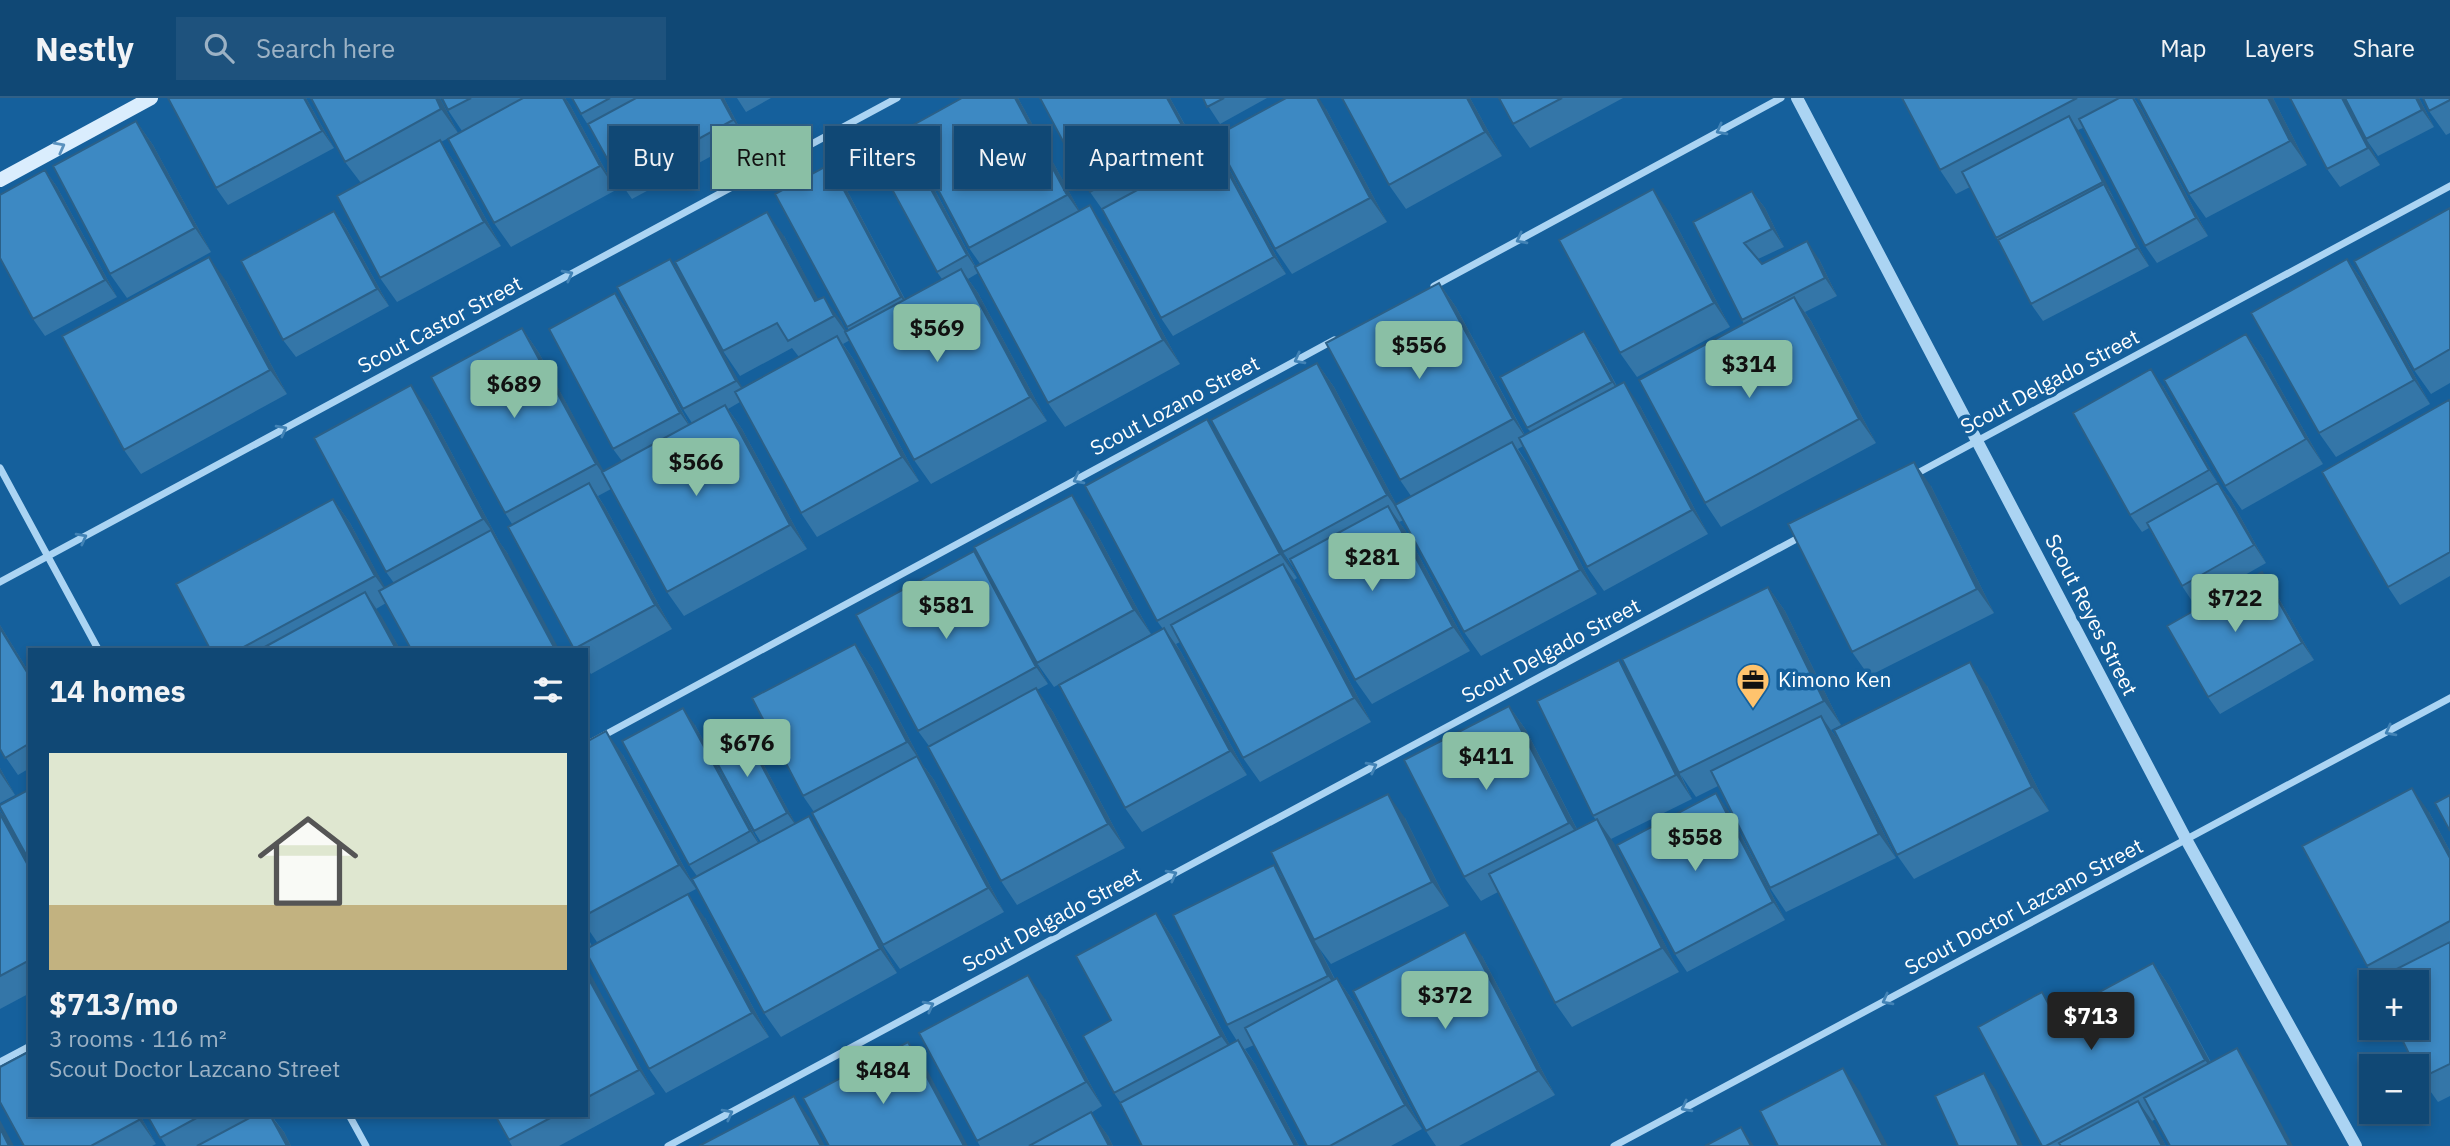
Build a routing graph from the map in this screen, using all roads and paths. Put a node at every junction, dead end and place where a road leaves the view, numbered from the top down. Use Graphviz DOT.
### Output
graph roads {
  1 [pos="151,98"];
  2 [pos="897,98"];
  3 [pos="1781,98"];
  4 [pos="1797,98"];
  5 [pos="0,180"];
  6 [pos="2450,186"];
  7 [pos="1428,289"];
  8 [pos="1342,335"];
  9 [pos="1978,440"];
  10 [pos="0,468"];
  11 [pos="1903,481"];
  12 [pos="1805,534"];
  13 [pos="48,556"];
  14 [pos="0,582"];
  15 [pos="97,648"];
  16 [pos="2450,698"];
  17 [pos="588,744"];
  18 [pos="2187,841"];
  19 [pos="28,1047"];
  20 [pos="0,1062"];
  21 [pos="350,1117"];
  22 [pos="366,1146"];
  23 [pos="668,1146"];
  24 [pos="1614,1146"];
  25 [pos="2357,1146"];
  5 -- 1 [label="main road, one-way"];
  13 -- 2 [label="street, Scout Castor Street, one-way"];
  3 -- 7 [label="street, one-way"];
  4 -- 9 [label="street, Scout Reyes Street"];
  6 -- 9 [label="street, Scout Delgado Street"];
  8 -- 17 [label="street, Scout Lozano Street, one-way"];
  9 -- 11 [label="street, Scout Delgado Street"];
  9 -- 18 [label="street, Scout Reyes Street"];
  10 -- 13 [label="street"];
  23 -- 12 [label="street, Scout Delgado Street, one-way"];
  13 -- 14 [label="street, Scout Castor Street"];
  13 -- 15 [label="street"];
  16 -- 18 [label="street, Scout Doctor Lazcano Street, one-way"];
  18 -- 24 [label="street, Scout Doctor Lazcano Street, one-way"];
  18 -- 25 [label="street, Scout Reyes Street"];
  19 -- 20 [label="street"];
  21 -- 22 [label="street"];
}
